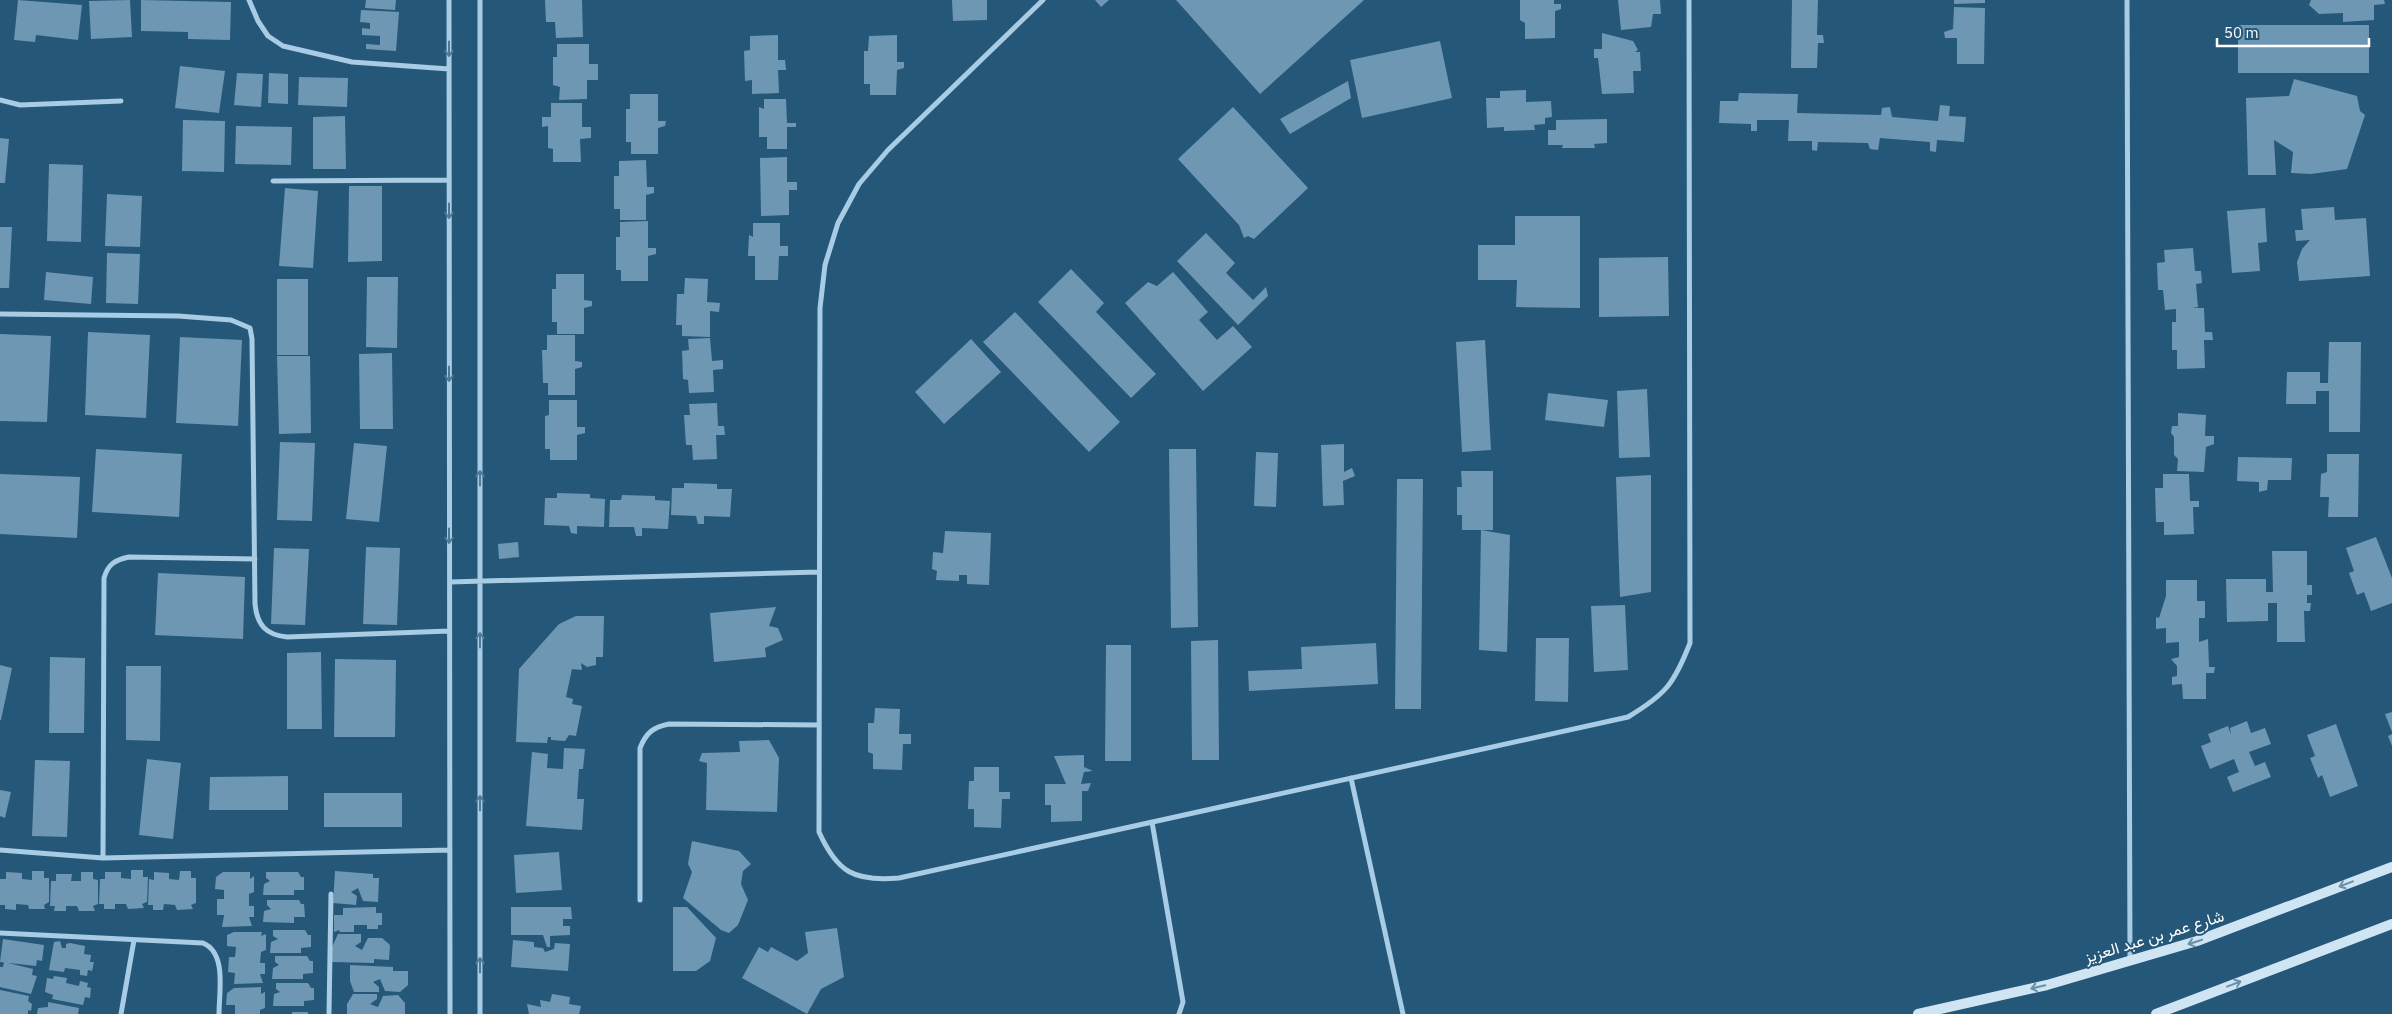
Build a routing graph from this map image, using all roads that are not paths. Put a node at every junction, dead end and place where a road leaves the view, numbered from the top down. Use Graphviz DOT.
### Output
graph roads {
  1 [pos="249,0"];
  2 [pos="449,0"];
  3 [pos="480,0"];
  4 [pos="1043,0"];
  5 [pos="1689,0"];
  6 [pos="2127,0"];
  7 [pos="449,69"];
  8 [pos="0,100"];
  9 [pos="122,101"];
  10 [pos="449,180"];
  11 [pos="273,181"];
  12 [pos="0,314"];
  13 [pos="255,559"];
  14 [pos="819,572"];
  15 [pos="480,581"];
  16 [pos="450,582"];
  17 [pos="449,631"];
  18 [pos="819,725"];
  19 [pos="1351,778"];
  20 [pos="1152,822"];
  21 [pos="0,850"];
  22 [pos="450,850"];
  23 [pos="103,858"];
  24 [pos="2392,867"];
  25 [pos="331,894"];
  26 [pos="640,900"];
  27 [pos="2392,924"];
  28 [pos="0,933"];
  29 [pos="134,940"];
  30 [pos="2130,961"];
  31 [pos="121,1014"];
  32 [pos="219,1014"];
  33 [pos="329,1014"];
  34 [pos="450,1014"];
  35 [pos="480,1014"];
  36 [pos="1179,1014"];
  37 [pos="1403,1014"];
  38 [pos="1918,1014"];
  39 [pos="2156,1014"];
  1 -- 7 [label="street"];
  2 -- 7 [label="street, one-way"];
  15 -- 3 [label="street, one-way"];
  4 -- 14 [label="street"];
  5 -- 19 [label="street"];
  6 -- 30 [label="street"];
  7 -- 10 [label="street"];
  8 -- 9 [label="street"];
  10 -- 11 [label="street"];
  10 -- 16 [label="street, one-way"];
  12 -- 13 [label="street"];
  13 -- 17 [label="street"];
  13 -- 23 [label="street"];
  14 -- 15 [label="street"];
  14 -- 18 [label="street"];
  15 -- 16 [label="street"];
  35 -- 15 [label="street, one-way"];
  16 -- 17 [label="street"];
  17 -- 22 [label="street"];
  18 -- 20 [label="street"];
  18 -- 26 [label="street"];
  19 -- 20 [label="street"];
  19 -- 37 [label="street"];
  20 -- 36 [label="street"];
  21 -- 23 [label="street"];
  22 -- 23 [label="street"];
  22 -- 34 [label="street"];
  24 -- 30 [label="street, شارع عمر بن عبد العزيز, one-way"];
  25 -- 33 [label="street"];
  39 -- 27 [label="street, one-way"];
  28 -- 29 [label="street"];
  29 -- 31 [label="street"];
  29 -- 32 [label="street"];
  30 -- 38 [label="street, شارع عمر بن عبد العزيز, one-way"];
}
